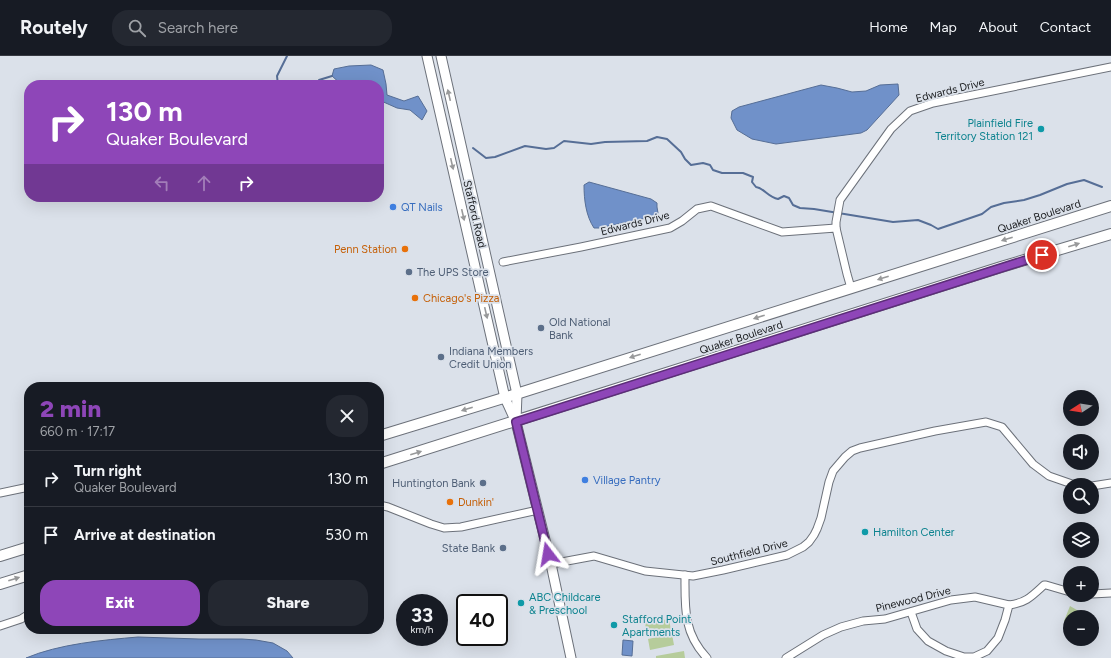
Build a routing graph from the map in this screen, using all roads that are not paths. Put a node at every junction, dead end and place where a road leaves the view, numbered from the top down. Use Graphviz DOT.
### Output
graph roads {
  1 [pos="427,56"];
  2 [pos="440,56"];
  3 [pos="1111,67"];
  4 [pos="1111,206"];
  5 [pos="836,225"];
  6 [pos="1111,234"];
  7 [pos="503,262"];
  8 [pos="851,288"];
  9 [pos="517,394"];
  10 [pos="505,398"];
  11 [pos="516,422"];
  12 [pos="384,434"];
  13 [pos="384,462"];
  14 [pos="1063,481"];
  15 [pos="1111,483"];
  16 [pos="1099,485"];
  17 [pos="24,488"];
  18 [pos="0,493"];
  19 [pos="384,507"];
  20 [pos="538,510"];
  21 [pos="24,549"];
  22 [pos="0,556"];
  23 [pos="550,564"];
  24 [pos="685,575"];
  25 [pos="24,576"];
  26 [pos="0,584"];
  27 [pos="1063,590"];
  28 [pos="1111,593"];
  29 [pos="1099,594"];
  30 [pos="1009,605"];
  31 [pos="911,612"];
  32 [pos="24,617"];
  33 [pos="0,626"];
  34 [pos="571,655"];
  35 [pos="707,658"];
  36 [pos="786,658"];
  1 -- 10 [label="main road, Stafford Road, one-way"];
  9 -- 2 [label="main road, Stafford Road, one-way"];
  3 -- 5 [label="street, Edwards Drive"];
  4 -- 8 [label="main road, Quaker Boulevard, one-way"];
  5 -- 7 [label="street, Edwards Drive"];
  5 -- 8 [label="street, Edwards Drive"];
  11 -- 6 [label="main road, Quaker Boulevard, one-way"];
  8 -- 9 [label="main road, Quaker Boulevard, one-way"];
  9 -- 10 [label="main road, Quaker Boulevard"];
  9 -- 11 [label="main road, Stafford Road"];
  10 -- 11 [label="main road, Stafford Road"];
  10 -- 12 [label="main road, Quaker Boulevard, one-way"];
  13 -- 11 [label="main road, Quaker Boulevard, one-way"];
  11 -- 20 [label="main road, Stafford Road"];
  14 -- 24 [label="street, Southfield Drive"];
  15 -- 16 [label="street"];
  17 -- 18 [label="street"];
  19 -- 20 [label="street"];
  20 -- 23 [label="main road, Stafford Road"];
  21 -- 22 [label="main road"];
  23 -- 24 [label="street, Southfield Drive"];
  23 -- 34 [label="main road, Stafford Road"];
  24 -- 35 [label="street"];
  26 -- 25 [label="main road, one-way"];
  27 -- 30 [label="street, Pinewood Drive"];
  28 -- 29 [label="street"];
  30 -- 31 [label="street, Pinewood Drive"];
  30 -- 31 [label="street"];
  31 -- 36 [label="street, Pinewood Drive"];
  32 -- 33 [label="street"];
}
